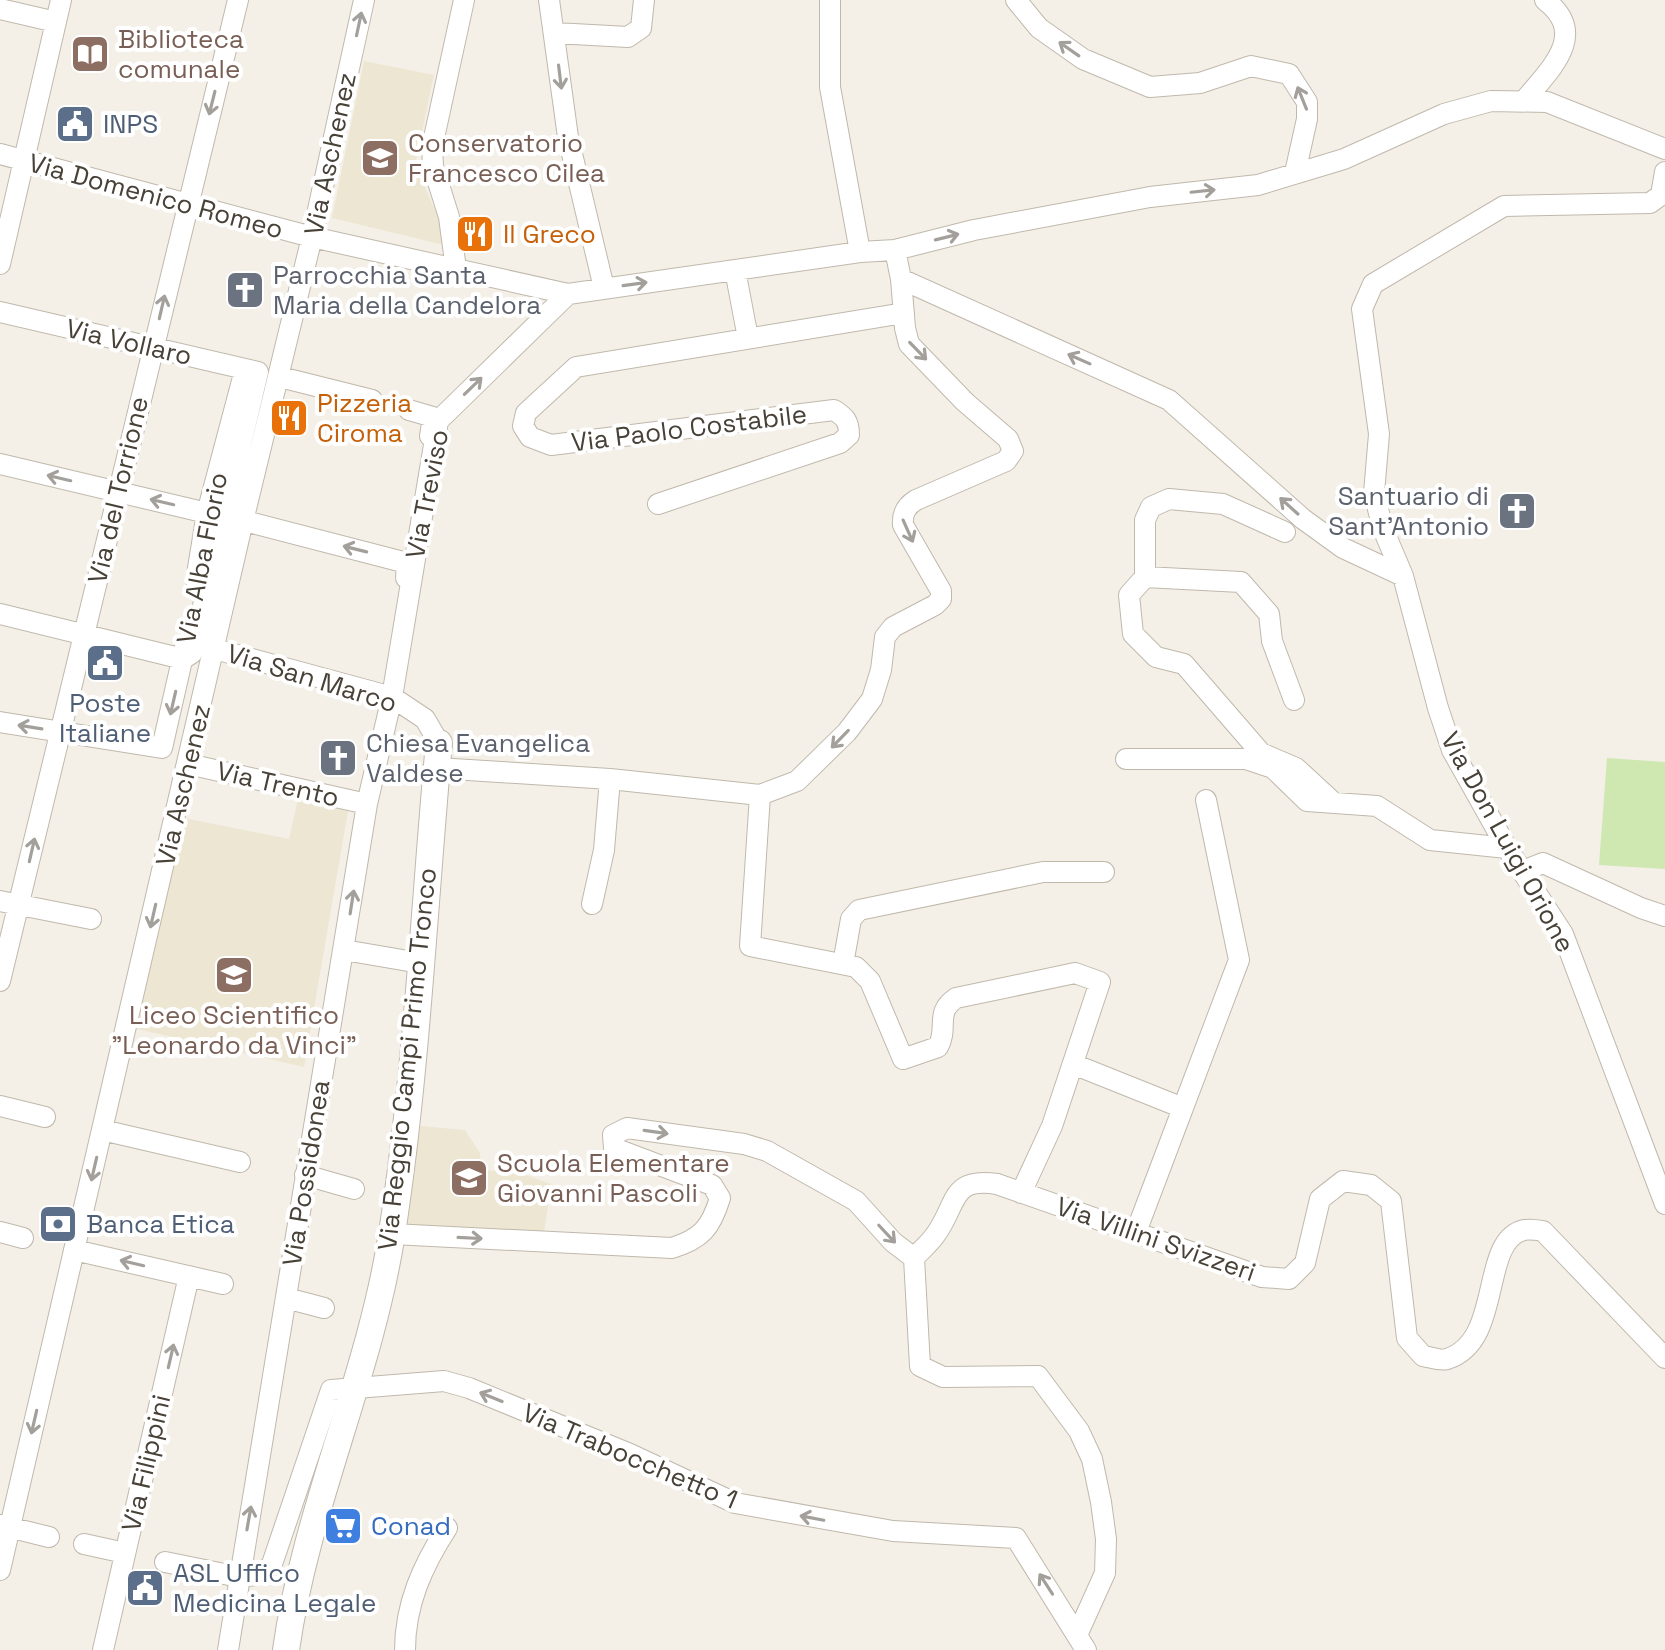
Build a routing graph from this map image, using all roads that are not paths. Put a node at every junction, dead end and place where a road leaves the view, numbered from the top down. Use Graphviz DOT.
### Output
graph roads {
  1 [pos="61,0"];
  2 [pos="238,0"];
  3 [pos="364,0"];
  4 [pos="464,0"];
  5 [pos="549,0"];
  6 [pos="644,0"];
  7 [pos="830,0"];
  8 [pos="1016,0"];
  9 [pos="1545,0"];
  10 [pos="0,9"];
  11 [pos="56,22"];
  12 [pos="555,33"];
  13 [pos="1524,101"];
  14 [pos="1665,149"];
  15 [pos="0,154"];
  16 [pos="24,161"];
  17 [pos="1665,172"];
  18 [pos="1295,173"];
  19 [pos="187,205"];
  20 [pos="312,237"];
  21 [pos="895,250"];
  22 [pos="860,252"];
  23 [pos="0,264"];
  24 [pos="456,269"];
  25 [pos="735,270"];
  26 [pos="901,279"];
  27 [pos="604,288"];
  28 [pos="568,294"];
  29 [pos="0,312"];
  30 [pos="904,313"];
  31 [pos="748,338"];
  32 [pos="153,347"];
  33 [pos="280,377"];
  34 [pos="372,400"];
  35 [pos="409,410"];
  36 [pos="0,464"];
  37 [pos="118,492"];
  38 [pos="658,504"];
  39 [pos="225,517"];
  40 [pos="1285,532"];
  41 [pos="407,563"];
  42 [pos="1403,576"];
  43 [pos="1145,577"];
  44 [pos="0,614"];
  45 [pos="84,634"];
  46 [pos="215,649"];
  47 [pos="183,659"];
  48 [pos="392,697"];
  49 [pos="1294,700"];
  50 [pos="0,722"];
  51 [pos="60,731"];
  52 [pos="438,756"];
  53 [pos="1126,759"];
  54 [pos="188,764"];
  55 [pos="610,779"];
  56 [pos="760,795"];
  57 [pos="1206,800"];
  58 [pos="1333,802"];
  59 [pos="367,804"];
  60 [pos="1507,848"];
  61 [pos="1523,871"];
  62 [pos="1104,872"];
  63 [pos="9,903"];
  64 [pos="592,904"];
  65 [pos="1665,916"];
  66 [pos="91,919"];
  67 [pos="344,950"];
  68 [pos="420,963"];
  69 [pos="843,964"];
  70 [pos="0,981"];
  71 [pos="1073,1064"];
  72 [pos="0,1106"];
  73 [pos="1183,1108"];
  74 [pos="45,1117"];
  75 [pos="102,1130"];
  76 [pos="240,1162"];
  77 [pos="305,1175"];
  78 [pos="354,1189"];
  79 [pos="1021,1193"];
  80 [pos="1665,1204"];
  81 [pos="0,1232"];
  82 [pos="1136,1232"];
  83 [pos="392,1234"];
  84 [pos="23,1238"];
  85 [pos="74,1250"];
  86 [pos="914,1258"];
  87 [pos="189,1276"];
  88 [pos="223,1284"];
  89 [pos="286,1298"];
  90 [pos="324,1308"];
  91 [pos="1665,1358"];
  92 [pos="355,1389"];
  93 [pos="5,1526"];
  94 [pos="447,1528"];
  95 [pos="49,1537"];
  96 [pos="84,1544"];
  97 [pos="125,1553"];
  98 [pos="165,1562"];
  99 [pos="0,1570"];
  100 [pos="239,1577"];
  101 [pos="1082,1642"];
  102 [pos="103,1650"];
  103 [pos="228,1650"];
  104 [pos="286,1650"];
  105 [pos="405,1650"];
  1 -- 11 [label="street"];
  2 -- 19 [label="street, Via del Torrione, one-way"];
  20 -- 3 [label="street, Via Aschenez, one-way"];
  4 -- 24 [label="street"];
  5 -- 12 [label="street"];
  6 -- 12 [label="street"];
  7 -- 22 [label="street"];
  18 -- 8 [label="street, one-way"];
  9 -- 13 [label="street"];
  10 -- 11 [label="street"];
  11 -- 16 [label="street"];
  12 -- 27 [label="street, one-way"];
  13 -- 14 [label="street"];
  13 -- 18 [label="street"];
  15 -- 16 [label="street, Via Domenico Romeo"];
  16 -- 19 [label="street, Via Domenico Romeo"];
  16 -- 23 [label="street"];
  17 -- 42 [label="street, Via Don Luigi Orione"];
  21 -- 18 [label="street, one-way"];
  19 -- 20 [label="street, Via Domenico Romeo"];
  32 -- 19 [label="street, Via del Torrione, one-way"];
  20 -- 24 [label="street, Via Domenico Romeo"];
  20 -- 33 [label="street, Via Aschenez"];
  21 -- 22 [label="street"];
  21 -- 26 [label="street"];
  22 -- 25 [label="street"];
  24 -- 28 [label="street, Via Domenico Romeo"];
  27 -- 25 [label="street, one-way"];
  25 -- 31 [label="street"];
  26 -- 30 [label="street"];
  42 -- 26 [label="street, one-way"];
  27 -- 28 [label="street"];
  48 -- 28 [label="street, Via Treviso, one-way"];
  29 -- 32 [label="street, Via Vollaro"];
  30 -- 31 [label="street, Via Paolo Costabile"];
  30 -- 56 [label="street, one-way"];
  31 -- 38 [label="street, Via Paolo Costabile"];
  32 -- 37 [label="street, Via del Torrione"];
  32 -- 39 [label="street, Via Vollaro"];
  33 -- 34 [label="street"];
  33 -- 39 [label="street, Via Aschenez"];
  35 -- 41 [label="street"];
  37 -- 36 [label="street, one-way"];
  39 -- 37 [label="street, one-way"];
  37 -- 45 [label="street, Via del Torrione"];
  41 -- 39 [label="street, one-way"];
  39 -- 46 [label="street, Via Aschenez"];
  39 -- 47 [label="street, Via Alba Florio"];
  40 -- 43 [label="street"];
  41 -- 48 [label="street"];
  42 -- 60 [label="street, Via Don Luigi Orione"];
  43 -- 49 [label="street"];
  43 -- 58 [label="street"];
  44 -- 45 [label="street"];
  45 -- 47 [label="street"];
  45 -- 51 [label="street, Via del Torrione"];
  46 -- 48 [label="street, Via San Marco"];
  46 -- 54 [label="street, Via Aschenez"];
  47 -- 51 [label="street, Via Alba Florio, one-way"];
  48 -- 52 [label="street, Via San Marco"];
  48 -- 59 [label="street, Via Possidonea"];
  51 -- 50 [label="street, one-way"];
  63 -- 51 [label="street, Via del Torrione, one-way"];
  52 -- 55 [label="street"];
  52 -- 68 [label="street, Via Reggio Campi Primo Tronco"];
  53 -- 58 [label="street"];
  54 -- 59 [label="street, Via Trento"];
  54 -- 75 [label="street, Via Aschenez, one-way"];
  55 -- 56 [label="street"];
  55 -- 64 [label="street"];
  56 -- 69 [label="street"];
  57 -- 73 [label="street"];
  58 -- 60 [label="street"];
  67 -- 59 [label="street, Via Possidonea, one-way"];
  60 -- 61 [label="street, Via Don Luigi Orione"];
  61 -- 65 [label="street"];
  61 -- 80 [label="street, Via Don Luigi Orione"];
  62 -- 69 [label="street"];
  63 -- 66 [label="street"];
  63 -- 70 [label="street, Via del Torrione"];
  67 -- 68 [label="street"];
  67 -- 77 [label="street, Via Possidonea"];
  68 -- 83 [label="street, Via Reggio Campi Primo Tronco"];
  69 -- 71 [label="street"];
  71 -- 73 [label="street"];
  71 -- 79 [label="street"];
  72 -- 74 [label="street"];
  73 -- 82 [label="street"];
  75 -- 76 [label="street"];
  75 -- 85 [label="street, Via Aschenez, one-way"];
  77 -- 78 [label="street"];
  77 -- 89 [label="street, Via Possidonea"];
  79 -- 82 [label="street, Via Villini Svizzeri"];
  79 -- 86 [label="street, Via Villini Svizzeri"];
  81 -- 84 [label="street"];
  82 -- 91 [label="street, Via Villini Svizzeri"];
  83 -- 86 [label="street, one-way"];
  83 -- 92 [label="street, Via Reggio Campi Primo Tronco"];
  87 -- 85 [label="street, one-way"];
  85 -- 93 [label="street, Via Aschenez, one-way"];
  86 -- 101 [label="street"];
  87 -- 88 [label="street"];
  97 -- 87 [label="street, Via Filippini, one-way"];
  89 -- 90 [label="street"];
  100 -- 89 [label="street, Via Possidonea, one-way"];
  92 -- 100 [label="street"];
  101 -- 92 [label="street, Via Trabocchetto 1, one-way"];
  92 -- 104 [label="street, Via Reggio Campi Primo Tronco"];
  93 -- 95 [label="street"];
  93 -- 99 [label="street, Via Aschenez"];
  94 -- 105 [label="street"];
  96 -- 97 [label="street"];
  97 -- 102 [label="street, Via Filippini"];
  98 -- 100 [label="street"];
  100 -- 103 [label="street, Via Possidonea"];
}
